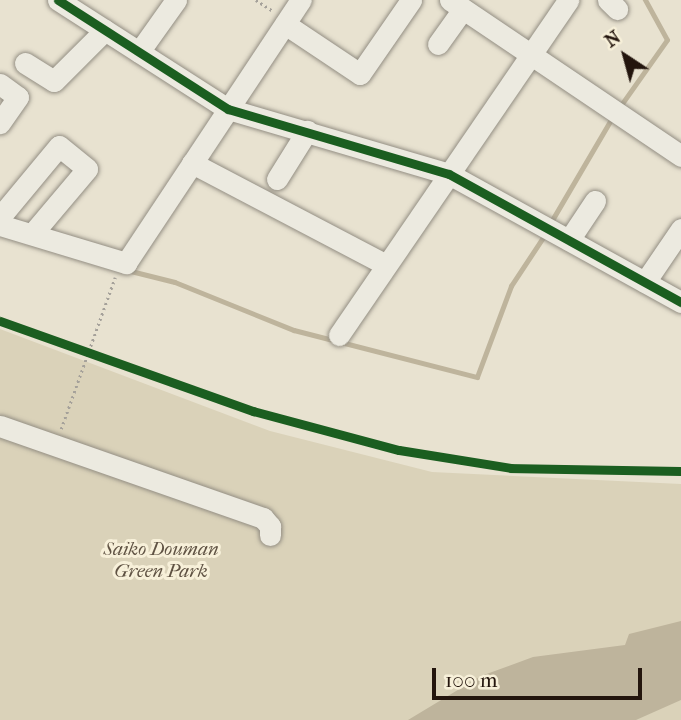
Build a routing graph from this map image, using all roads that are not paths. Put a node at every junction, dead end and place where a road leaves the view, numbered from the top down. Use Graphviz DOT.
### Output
graph roads {
  1 [pos="58,0"];
  2 [pos="176,0"];
  3 [pos="301,0"];
  4 [pos="411,0"];
  5 [pos="567,0"];
  6 [pos="457,4"];
  7 [pos="85,7"];
  8 [pos="287,22"];
  9 [pos="105,30"];
  10 [pos="439,44"];
  11 [pos="139,52"];
  12 [pos="531,55"];
  13 [pos="25,63"];
  14 [pos="0,83"];
  15 [pos="228,109"];
  16 [pos="0,123"];
  17 [pos="307,131"];
  18 [pos="680,154"];
  19 [pos="191,163"];
  20 [pos="449,174"];
  21 [pos="277,179"];
  22 [pos="595,201"];
  23 [pos="0,217"];
  24 [pos="0,225"];
  25 [pos="681,229"];
  26 [pos="32,234"];
  27 [pos="569,240"];
  28 [pos="386,265"];
  29 [pos="645,282"];
  30 [pos="678,293"];
  31 [pos="339,335"];
  32 [pos="0,426"];
  33 [pos="270,535"];
  1 -- 7 [label="street"];
  2 -- 11 [label="street"];
  3 -- 8 [label="street"];
  4 -- 8 [label="street"];
  5 -- 12 [label="street"];
  6 -- 10 [label="street"];
  6 -- 12 [label="street"];
  7 -- 9 [label="street"];
  8 -- 15 [label="street"];
  9 -- 11 [label="street"];
  9 -- 13 [label="street"];
  11 -- 15 [label="street"];
  12 -- 18 [label="street"];
  12 -- 20 [label="street"];
  14 -- 16 [label="street"];
  15 -- 17 [label="street"];
  15 -- 19 [label="street"];
  17 -- 20 [label="street"];
  17 -- 21 [label="street"];
  19 -- 26 [label="street"];
  19 -- 28 [label="street"];
  20 -- 27 [label="street"];
  20 -- 28 [label="street"];
  22 -- 27 [label="street"];
  23 -- 26 [label="street"];
  24 -- 26 [label="street"];
  25 -- 29 [label="street"];
  27 -- 29 [label="street"];
  28 -- 31 [label="street"];
  29 -- 30 [label="street"];
  32 -- 33 [label="street"];
}
